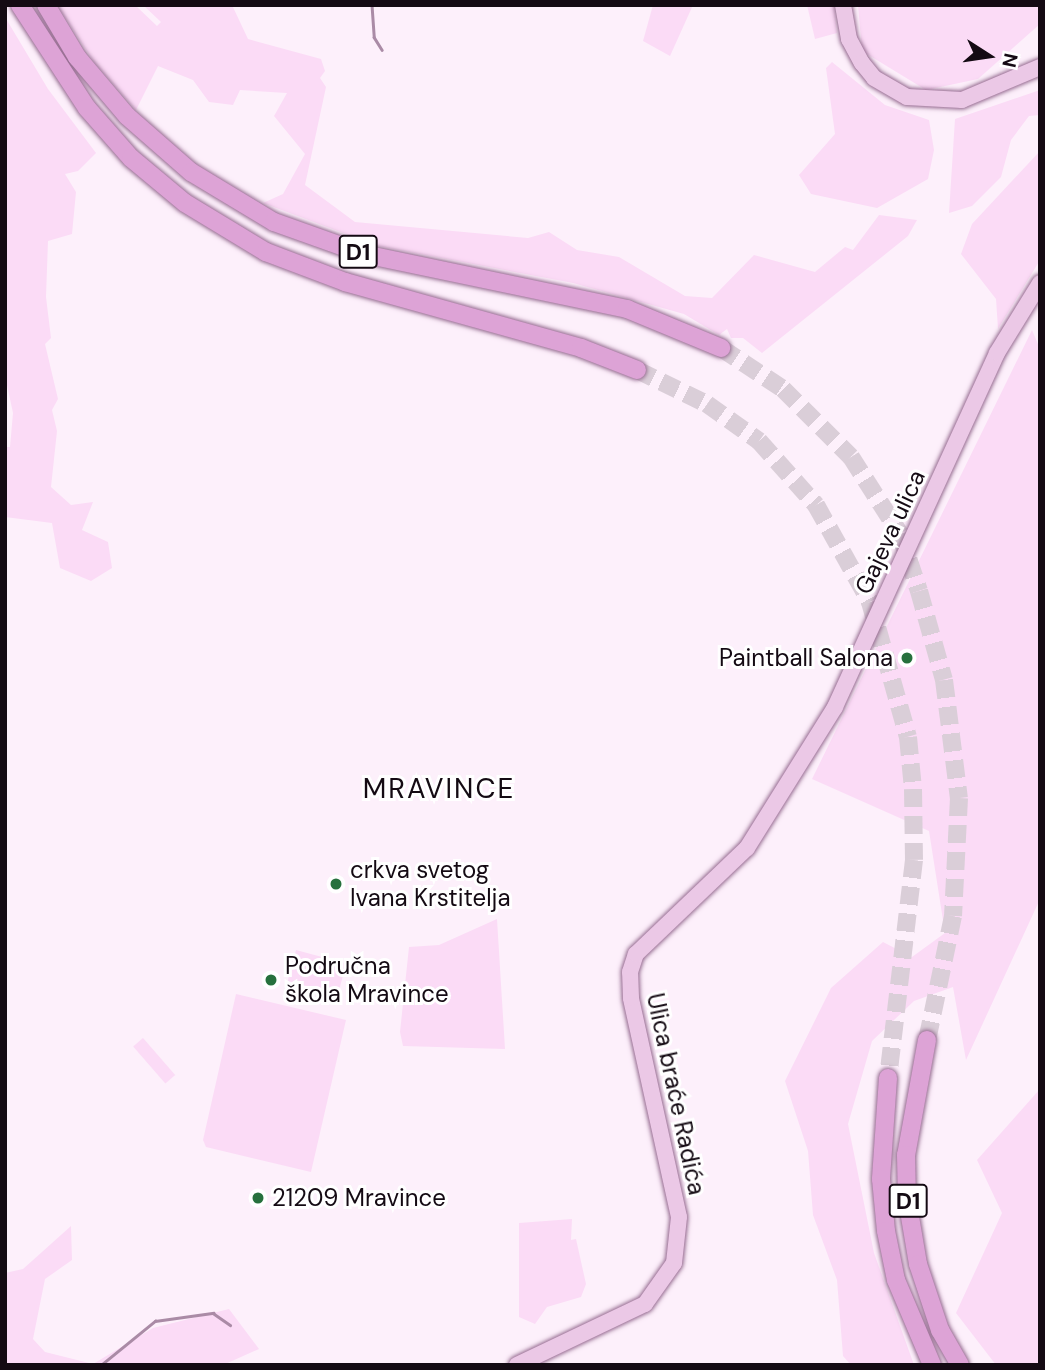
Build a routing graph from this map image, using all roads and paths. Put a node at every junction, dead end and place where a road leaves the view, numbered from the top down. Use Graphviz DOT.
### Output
graph roads {
  1 [pos="20,5"];
  2 [pos="46,5"];
  3 [pos="843,5"];
  4 [pos="1040,67"];
  5 [pos="1040,283"];
  6 [pos="722,348"];
  7 [pos="637,370"];
  8 [pos="778,798"];
  9 [pos="927,1040"];
  10 [pos="888,1078"];
  11 [pos="958,1361"];
  12 [pos="517,1365"];
  13 [pos="932,1365"];
  1 -- 7 [label="highway, D1"];
  2 -- 6 [label="highway, D1"];
  3 -- 4 [label="main road"];
  5 -- 8 [label="main road, Gajeva ulica"];
  8 -- 12 [label="main road, Ulica braće Radića"];
  9 -- 11 [label="highway, D1"];
  10 -- 13 [label="highway, D1"];
}
